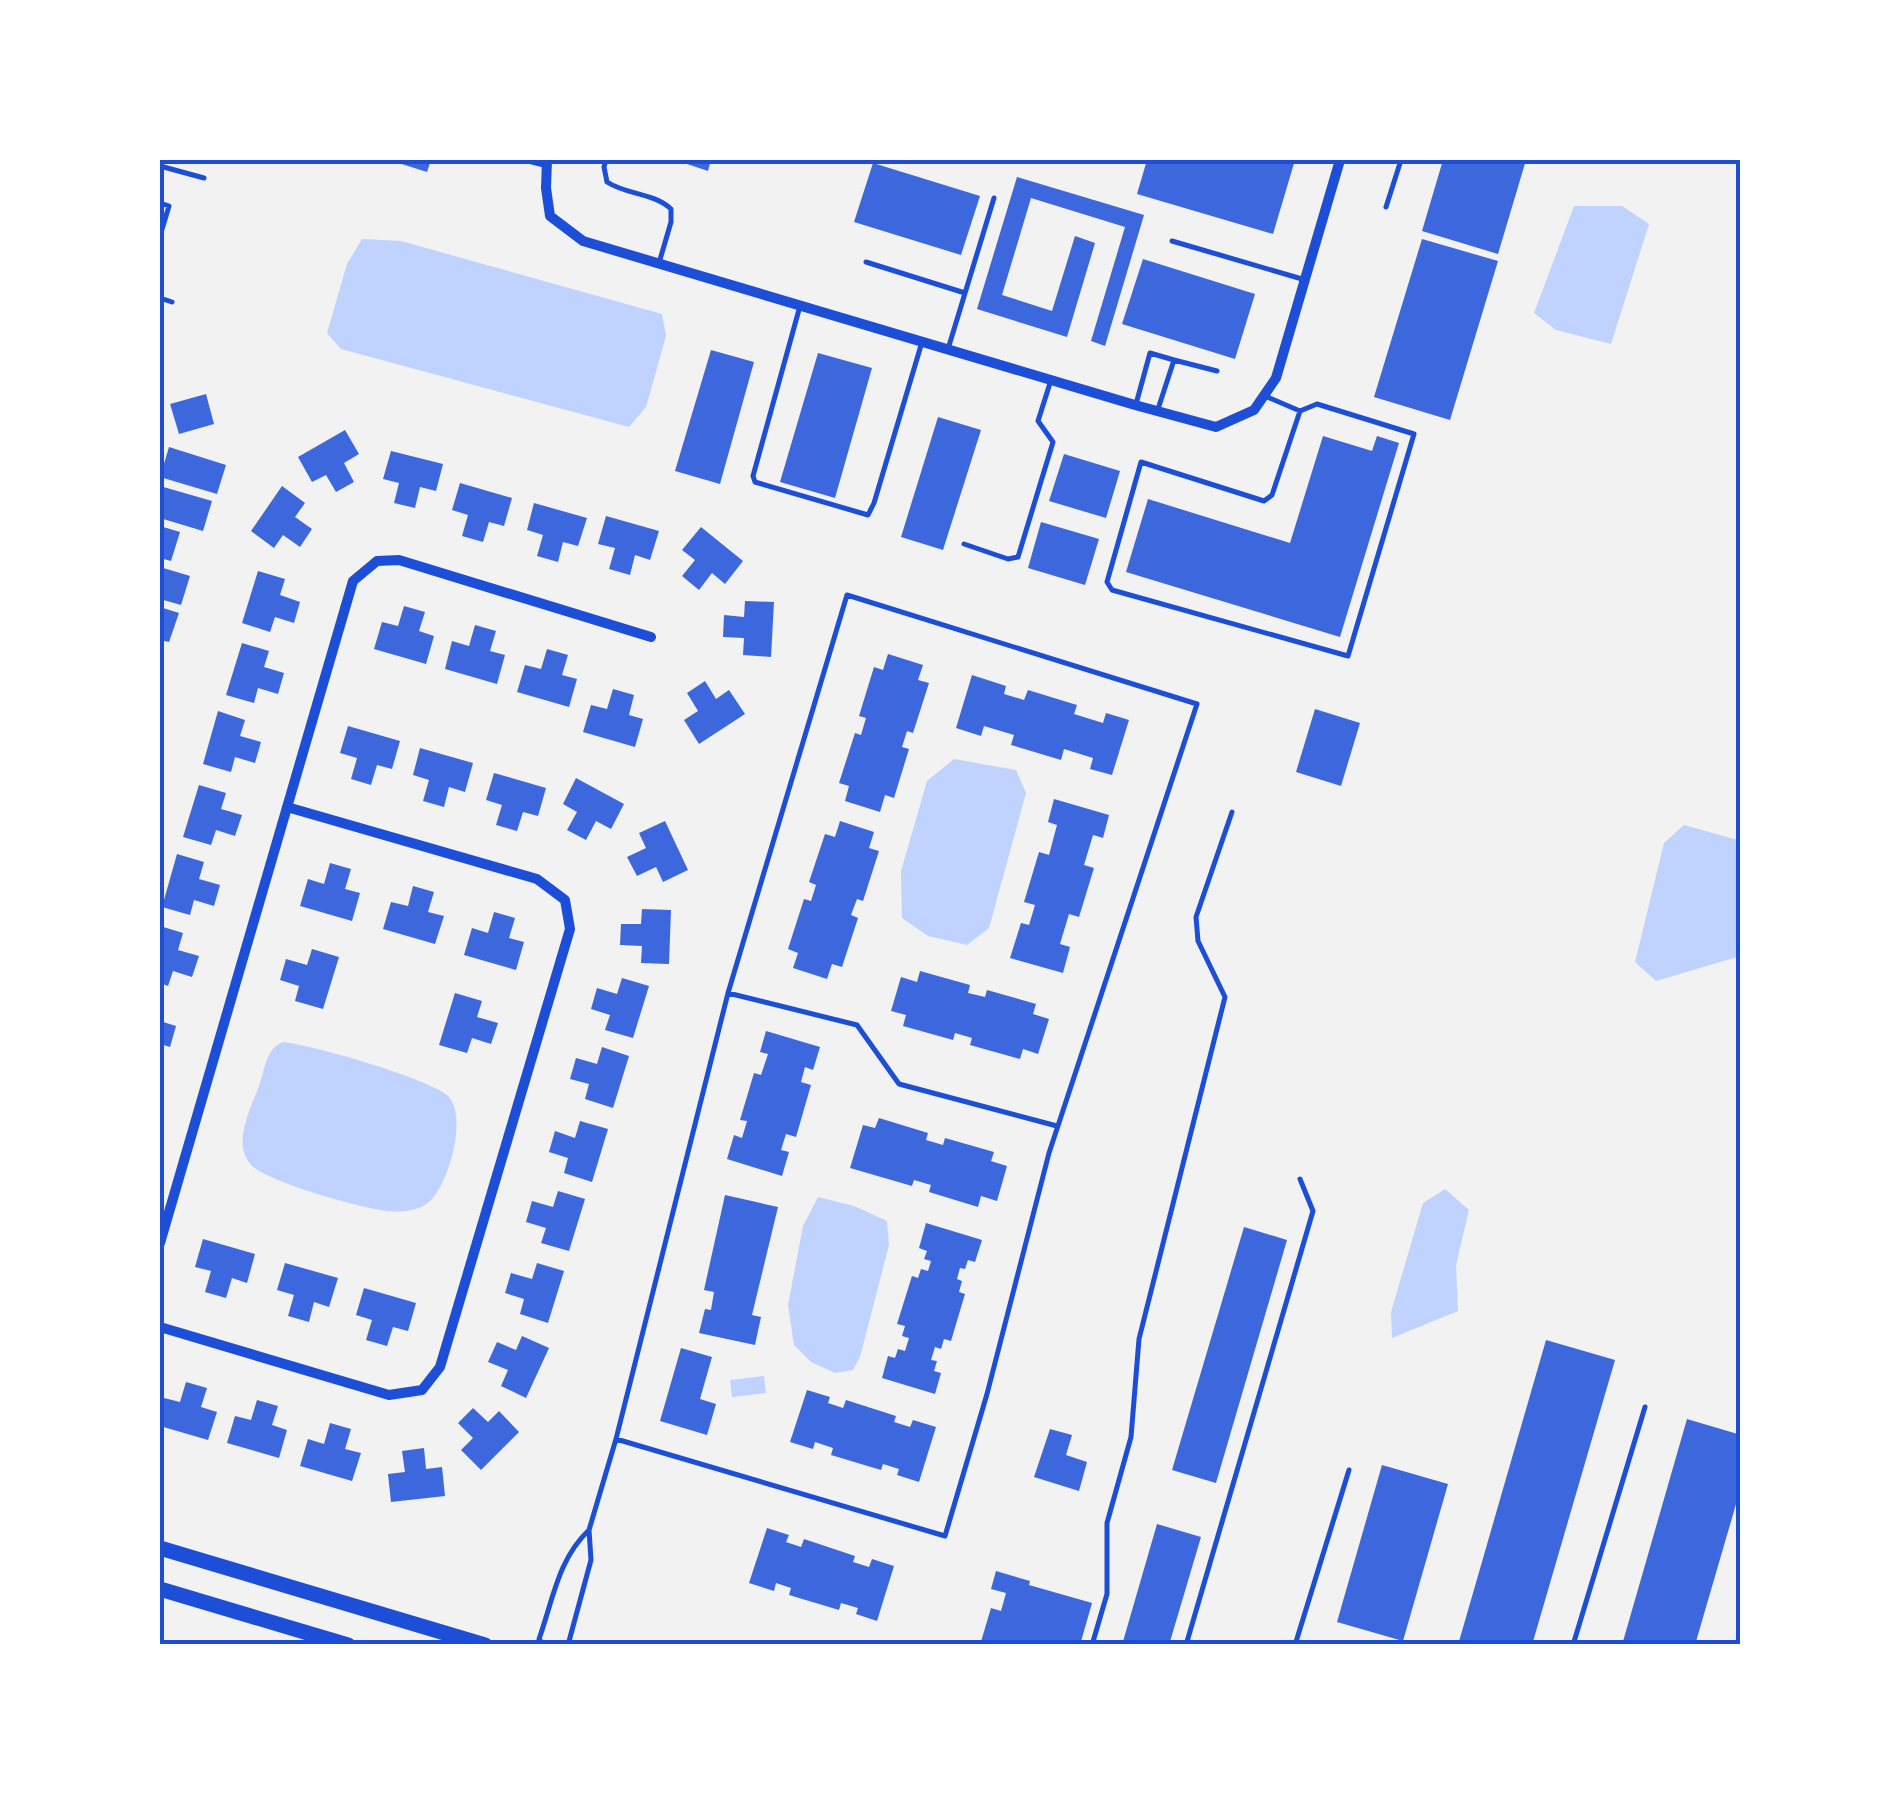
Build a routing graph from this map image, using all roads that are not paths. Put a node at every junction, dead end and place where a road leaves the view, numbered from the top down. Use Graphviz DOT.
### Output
graph roads {
  1 [pos="524,160"];
  2 [pos="606,160"];
  3 [pos="1340,160"];
  4 [pos="1401,160"];
  5 [pos="547,163"];
  6 [pos="160,166"];
  7 [pos="204,178"];
  8 [pos="994,198"];
  9 [pos="160,203"];
  10 [pos="1386,207"];
  11 [pos="160,236"];
  12 [pos="1172,241"];
  13 [pos="866,262"];
  14 [pos="659,263"];
  15 [pos="1305,280"];
  16 [pos="965,293"];
  17 [pos="160,298"];
  18 [pos="172,302"];
  19 [pos="801,306"];
  20 [pos="922,342"];
  21 [pos="948,349"];
  22 [pos="1174,360"];
  23 [pos="1218,372"];
  24 [pos="1051,380"];
  25 [pos="1265,396"];
  26 [pos="1135,406"];
  27 [pos="1300,411"];
  28 [pos="1157,412"];
  29 [pos="964,544"];
  30 [pos="651,636"];
  31 [pos="286,807"];
  32 [pos="1232,812"];
  33 [pos="728,993"];
  34 [pos="1057,1126"];
  35 [pos="1300,1178"];
  36 [pos="160,1243"];
  37 [pos="160,1327"];
  38 [pos="1645,1406"];
  39 [pos="616,1439"];
  40 [pos="1348,1470"];
  41 [pos="589,1530"];
  42 [pos="160,1548"];
  43 [pos="160,1589"];
  44 [pos="348,1645"];
  45 [pos="485,1645"];
  46 [pos="544,1645"];
  47 [pos="568,1645"];
  48 [pos="1092,1645"];
  49 [pos="1186,1645"];
  50 [pos="1295,1645"];
  51 [pos="1573,1645"];
  1 -- 5 [label="lane"];
  2 -- 14 [label="lane"];
  3 -- 15 [label="street"];
  4 -- 10 [label="lane"];
  5 -- 14 [label="street"];
  6 -- 7 [label="lane"];
  8 -- 16 [label="lane"];
  9 -- 11 [label="lane"];
  12 -- 15 [label="lane"];
  13 -- 16 [label="lane"];
  14 -- 19 [label="street"];
  15 -- 25 [label="street"];
  16 -- 21 [label="lane"];
  17 -- 18 [label="lane"];
  19 -- 20 [label="street"];
  19 -- 20 [label="lane"];
  20 -- 21 [label="street"];
  21 -- 24 [label="street"];
  22 -- 23 [label="lane"];
  22 -- 26 [label="lane"];
  22 -- 28 [label="lane"];
  24 -- 26 [label="street"];
  24 -- 29 [label="lane"];
  25 -- 27 [label="lane"];
  25 -- 28 [label="street"];
  26 -- 28 [label="street"];
  27 -- 27 [label="lane"];
  30 -- 31 [label="street"];
  31 -- 36 [label="street"];
  31 -- 37 [label="street"];
  32 -- 48 [label="lane"];
  33 -- 34 [label="lane"];
  33 -- 34 [label="lane"];
  33 -- 39 [label="lane"];
  34 -- 39 [label="lane"];
  35 -- 49 [label="lane"];
  38 -- 51 [label="lane"];
  39 -- 41 [label="lane"];
  40 -- 50 [label="lane"];
  41 -- 46 [label="lane"];
  41 -- 47 [label="lane"];
  42 -- 45 [label="main road"];
  43 -- 44 [label="main road"];
}
